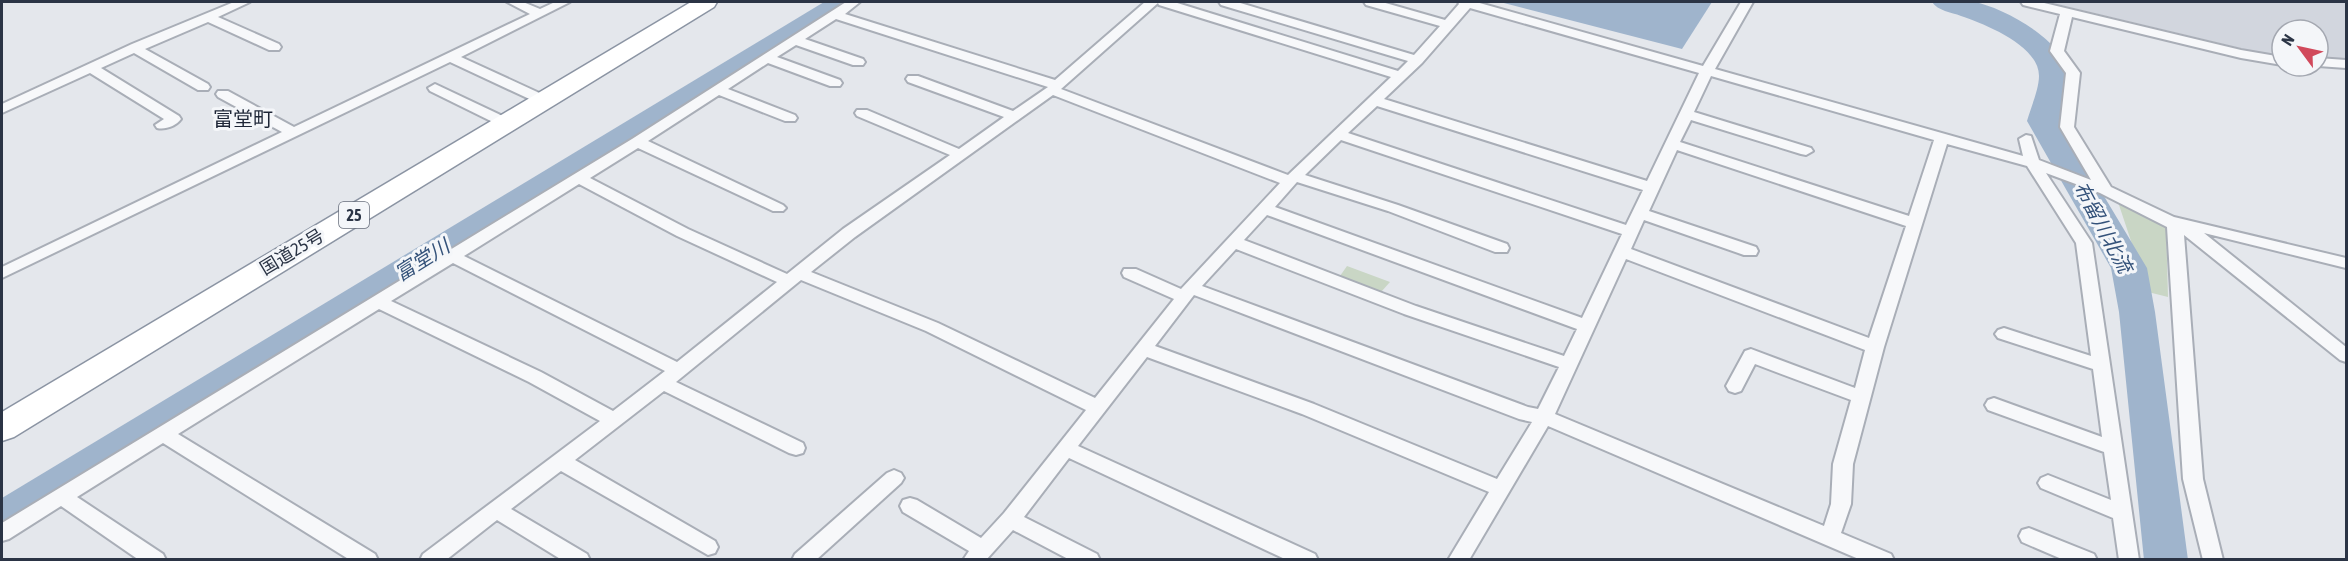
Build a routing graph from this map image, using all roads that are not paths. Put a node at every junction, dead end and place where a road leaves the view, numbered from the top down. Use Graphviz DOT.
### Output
graph roads {
  1 [pos="244,2"];
  2 [pos="513,2"];
  3 [pos="564,2"];
  4 [pos="706,2"];
  5 [pos="854,2"];
  6 [pos="1152,2"];
  7 [pos="1163,2"];
  8 [pos="1225,2"];
  9 [pos="1370,2"];
  10 [pos="1466,2"];
  11 [pos="1747,2"];
  12 [pos="2027,2"];
  13 [pos="2067,11"];
  14 [pos="539,13"];
  15 [pos="834,14"];
  16 [pos="207,17"];
  17 [pos="1449,25"];
  18 [pos="794,40"];
  19 [pos="137,47"];
  20 [pos="274,47"];
  21 [pos="450,57"];
  22 [pos="766,58"];
  23 [pos="2270,59"];
  24 [pos="1417,60"];
  25 [pos="858,62"];
  26 [pos="2330,63"];
  27 [pos="2346,64"];
  28 [pos="92,68"];
  29 [pos="1706,72"];
  30 [pos="1401,76"];
  31 [pos="913,79"];
  32 [pos="835,83"];
  33 [pos="203,87"];
  34 [pos="1055,87"];
  35 [pos="435,88"];
  36 [pos="718,90"];
  37 [pos="223,94"];
  38 [pos="543,100"];
  39 [pos="1375,101"];
  40 [pos="2,110"];
  41 [pos="862,113"];
  42 [pos="1686,114"];
  43 [pos="1016,117"];
  44 [pos="790,118"];
  45 [pos="506,123"];
  46 [pos="162,125"];
  47 [pos="293,132"];
  48 [pos="1339,135"];
  49 [pos="1942,137"];
  50 [pos="2026,139"];
  51 [pos="637,142"];
  52 [pos="1672,144"];
  53 [pos="1806,151"];
  54 [pos="962,154"];
  55 [pos="2032,163"];
  56 [pos="579,178"];
  57 [pos="1293,179"];
  58 [pos="1652,188"];
  59 [pos="2100,188"];
  60 [pos="778,208"];
  61 [pos="1265,209"];
  62 [pos="1640,213"];
  63 [pos="2175,222"];
  64 [pos="1914,223"];
  65 [pos="1631,232"];
  66 [pos="1234,242"];
  67 [pos="1488,248"];
  68 [pos="1750,251"];
  69 [pos="1622,252"];
  70 [pos="450,255"];
  71 [pos="2346,263"];
  72 [pos="2,273"];
  73 [pos="1130,273"];
  74 [pos="794,277"];
  75 [pos="1188,293"];
  76 [pos="377,301"];
  77 [pos="1587,326"];
  78 [pos="2004,334"];
  79 [pos="1875,347"];
  80 [pos="1145,350"];
  81 [pos="2346,356"];
  82 [pos="1569,364"];
  83 [pos="2100,365"];
  84 [pos="678,370"];
  85 [pos="663,383"];
  86 [pos="1735,386"];
  87 [pos="1861,398"];
  88 [pos="1994,405"];
  89 [pos="1099,408"];
  90 [pos="1544,417"];
  91 [pos="614,420"];
  92 [pos="2,428"];
  93 [pos="163,434"];
  94 [pos="796,448"];
  95 [pos="1067,448"];
  96 [pos="2113,448"];
  97 [pos="560,460"];
  98 [pos="894,478"];
  99 [pos="2048,483"];
  100 [pos="1501,489"];
  101 [pos="61,496"];
  102 [pos="910,506"];
  103 [pos="496,510"];
  104 [pos="2122,513"];
  105 [pos="1011,519"];
  106 [pos="2,533"];
  107 [pos="2030,536"];
  108 [pos="1830,537"];
  109 [pos="708,547"];
  110 [pos="978,554"];
  111 [pos="1879,559"];
  112 [pos="156,560"];
  113 [pos="368,560"];
  114 [pos="430,560"];
  115 [pos="580,560"];
  116 [pos="802,560"];
  117 [pos="1090,560"];
  118 [pos="1308,560"];
  119 [pos="1458,560"];
  120 [pos="2087,560"];
  121 [pos="2129,560"];
  122 [pos="2213,560"];
  1 -- 16 [label="street"];
  2 -- 14 [label="street"];
  3 -- 14 [label="street"];
  4 -- 38 [label="highway, 国道25号 / 25"];
  5 -- 15 [label="street"];
  6 -- 34 [label="street"];
  7 -- 30 [label="street"];
  8 -- 24 [label="street"];
  9 -- 17 [label="street"];
  10 -- 17 [label="street"];
  10 -- 29 [label="street"];
  11 -- 29 [label="street"];
  12 -- 13 [label="street"];
  13 -- 23 [label="street"];
  13 -- 59 [label="street"];
  14 -- 21 [label="street"];
  15 -- 18 [label="street"];
  15 -- 34 [label="street"];
  16 -- 19 [label="street"];
  16 -- 20 [label="street"];
  17 -- 24 [label="street"];
  18 -- 22 [label="street"];
  18 -- 25 [label="street"];
  19 -- 28 [label="street"];
  19 -- 33 [label="street"];
  21 -- 38 [label="street"];
  21 -- 47 [label="street"];
  22 -- 32 [label="street"];
  22 -- 36 [label="street"];
  24 -- 30 [label="street"];
  26 -- 27 [label="street"];
  28 -- 40 [label="street"];
  28 -- 46 [label="street"];
  29 -- 42 [label="street"];
  29 -- 49 [label="street"];
  30 -- 39 [label="street"];
  31 -- 43 [label="street"];
  34 -- 43 [label="street"];
  34 -- 57 [label="street"];
  35 -- 45 [label="street"];
  36 -- 44 [label="street"];
  36 -- 51 [label="street"];
  37 -- 47 [label="street"];
  38 -- 45 [label="highway, 国道25号 / 25"];
  39 -- 48 [label="street"];
  39 -- 58 [label="street"];
  41 -- 54 [label="street"];
  42 -- 52 [label="street"];
  42 -- 53 [label="street"];
  43 -- 54 [label="street"];
  45 -- 92 [label="highway, 国道25号 / 25"];
  47 -- 72 [label="street"];
  48 -- 57 [label="street"];
  48 -- 65 [label="street"];
  49 -- 55 [label="street"];
  49 -- 64 [label="street"];
  50 -- 55 [label="street"];
  51 -- 56 [label="street"];
  51 -- 60 [label="street"];
  52 -- 58 [label="street"];
  52 -- 64 [label="street"];
  54 -- 74 [label="street"];
  55 -- 59 [label="street"];
  55 -- 83 [label="street"];
  56 -- 70 [label="street"];
  56 -- 74 [label="street"];
  57 -- 61 [label="street"];
  57 -- 67 [label="street"];
  58 -- 62 [label="street"];
  59 -- 63 [label="street"];
  61 -- 66 [label="street"];
  61 -- 77 [label="street"];
  62 -- 65 [label="street"];
  62 -- 68 [label="street"];
  63 -- 71 [label="street"];
  63 -- 81 [label="street"];
  63 -- 122 [label="street"];
  64 -- 79 [label="street"];
  65 -- 69 [label="street"];
  66 -- 75 [label="street"];
  66 -- 82 [label="street"];
  69 -- 77 [label="street"];
  69 -- 79 [label="street"];
  70 -- 76 [label="street"];
  70 -- 84 [label="street"];
  73 -- 75 [label="street"];
  74 -- 84 [label="street"];
  74 -- 89 [label="street"];
  75 -- 80 [label="street"];
  75 -- 90 [label="street"];
  76 -- 91 [label="street"];
  76 -- 93 [label="street"];
  77 -- 82 [label="street"];
  78 -- 83 [label="street"];
  79 -- 87 [label="street"];
  80 -- 89 [label="street"];
  80 -- 100 [label="street"];
  82 -- 90 [label="street"];
  83 -- 96 [label="street"];
  84 -- 85 [label="street"];
  85 -- 91 [label="street"];
  85 -- 94 [label="street"];
  86 -- 87 [label="street"];
  87 -- 108 [label="street"];
  88 -- 96 [label="street"];
  89 -- 95 [label="street"];
  90 -- 100 [label="street"];
  90 -- 108 [label="street"];
  91 -- 97 [label="street"];
  93 -- 101 [label="street"];
  93 -- 113 [label="street"];
  95 -- 105 [label="street"];
  95 -- 118 [label="street"];
  96 -- 104 [label="street"];
  97 -- 103 [label="street"];
  97 -- 109 [label="street"];
  98 -- 116 [label="street"];
  99 -- 104 [label="street"];
  100 -- 119 [label="street"];
  101 -- 106 [label="street"];
  101 -- 112 [label="street"];
  102 -- 110 [label="street"];
  103 -- 114 [label="street"];
  103 -- 115 [label="street"];
  104 -- 121 [label="street"];
  105 -- 110 [label="street"];
  105 -- 117 [label="street"];
  107 -- 120 [label="street"];
  108 -- 111 [label="street"];
}
